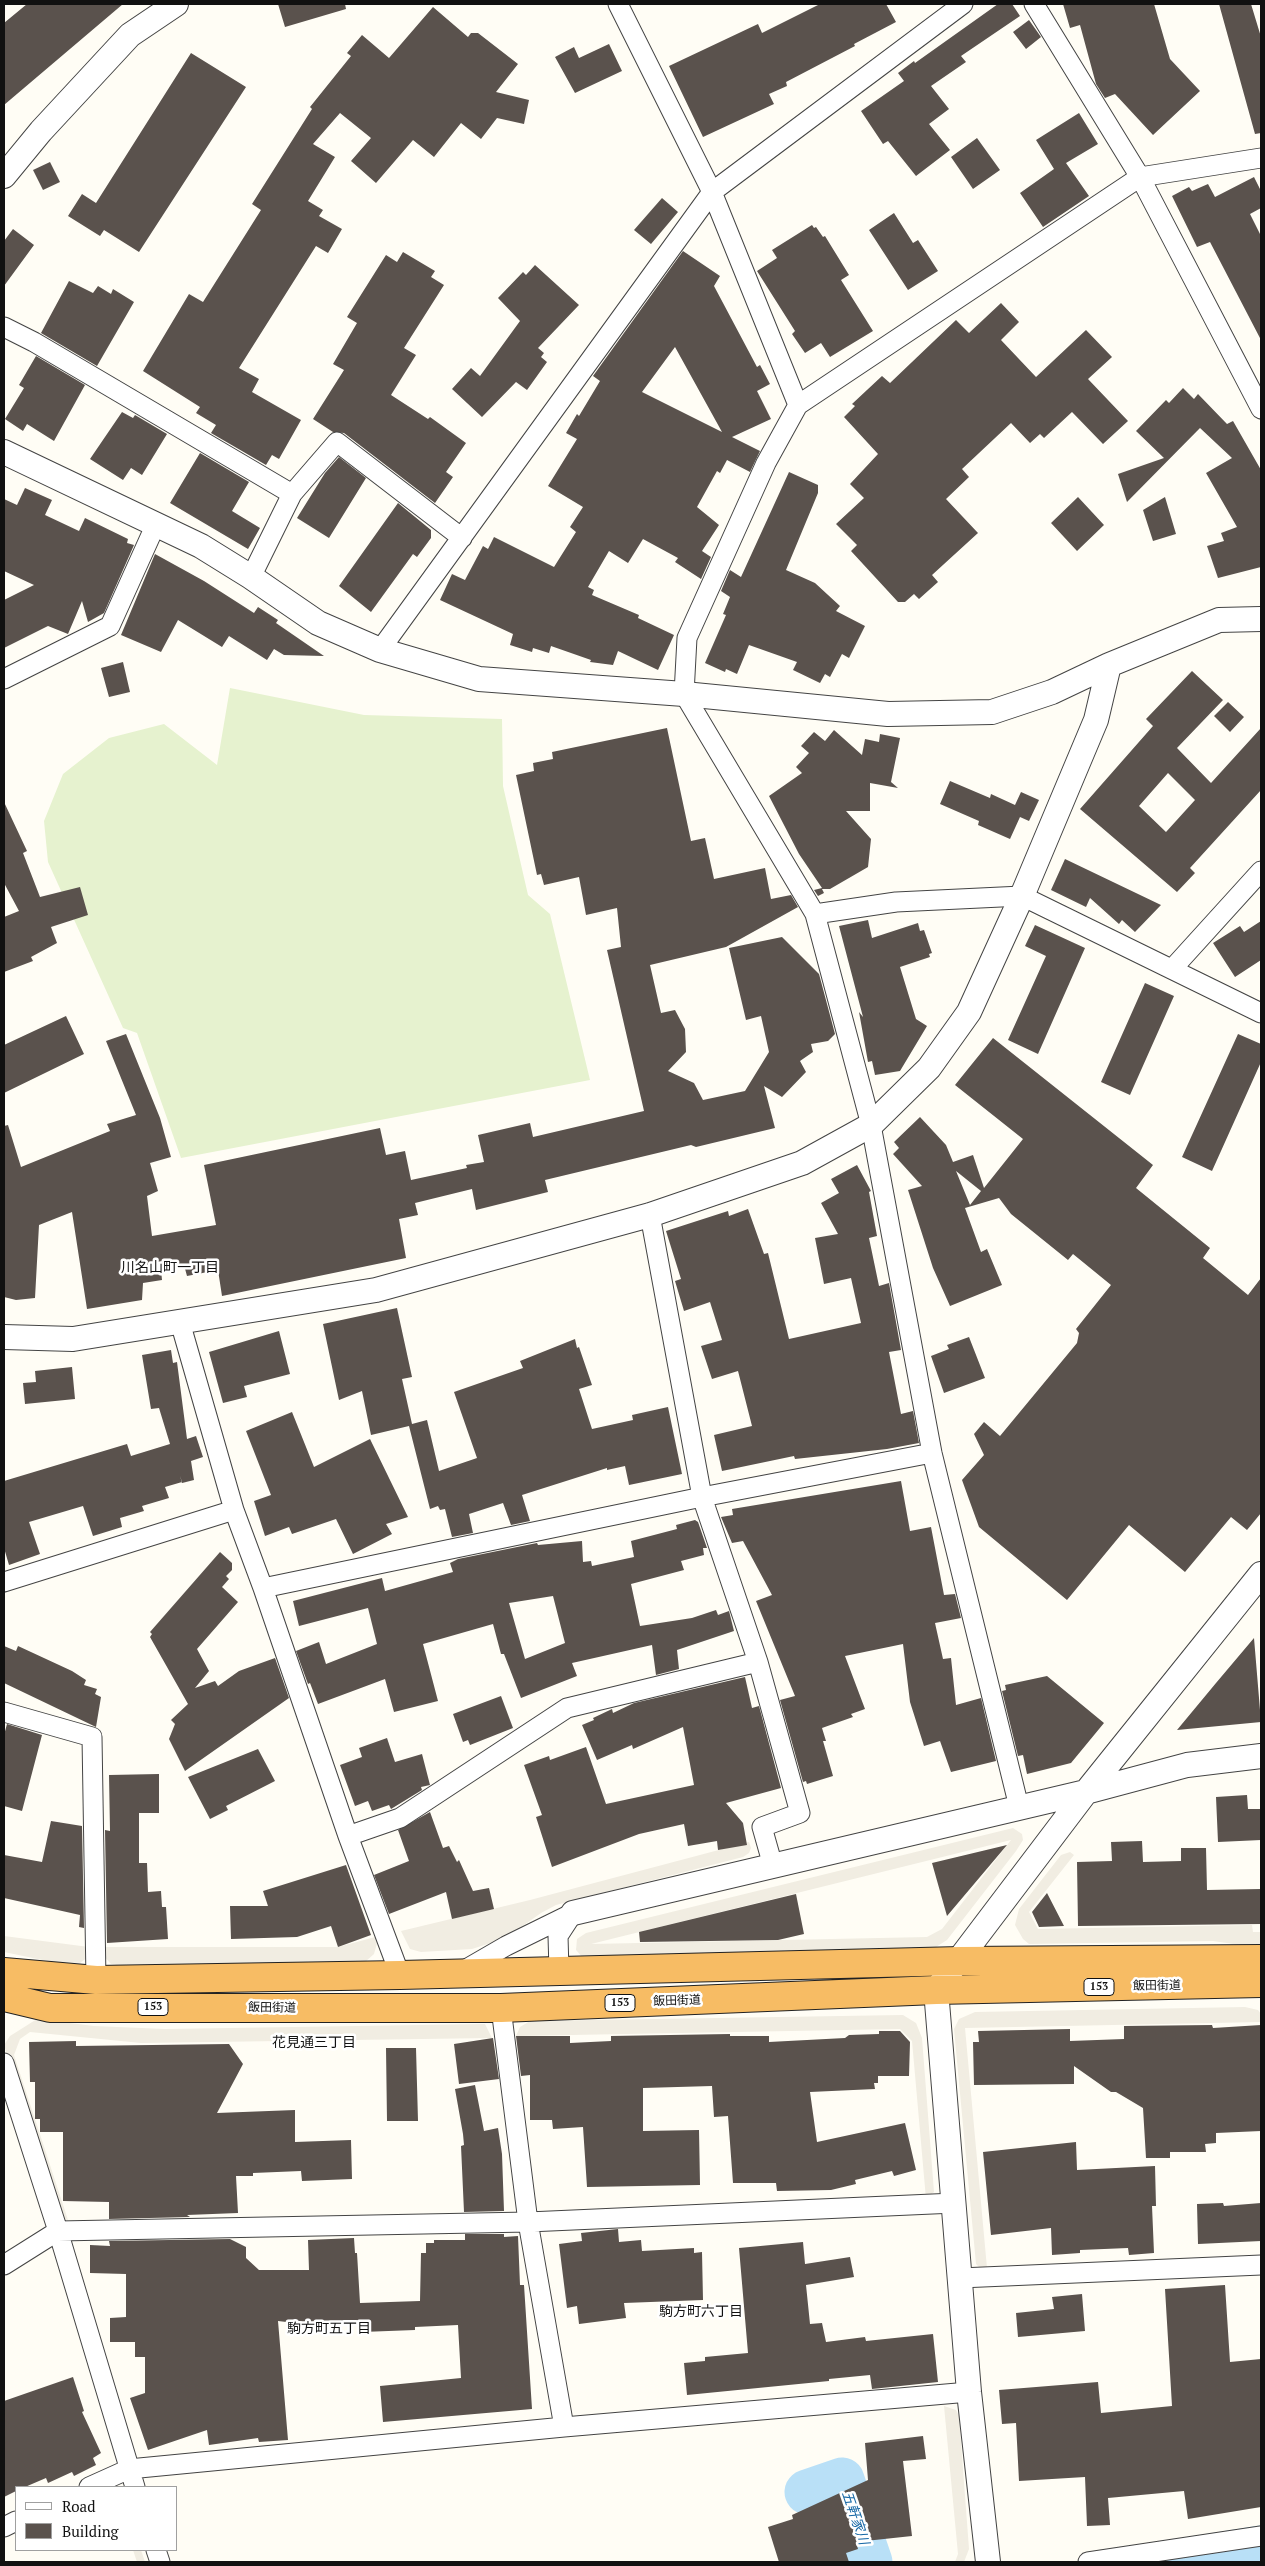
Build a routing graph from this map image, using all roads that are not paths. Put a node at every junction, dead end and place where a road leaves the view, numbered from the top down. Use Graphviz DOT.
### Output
graph roads {
  1 [pos="176,4"];
  2 [pos="618,4"];
  3 [pos="963,4"];
  4 [pos="1034,4"];
  5 [pos="1261,158"];
  6 [pos="4,176"];
  7 [pos="1140,177"];
  8 [pos="712,192"];
  9 [pos="4,327"];
  10 [pos="798,405"];
  11 [pos="1261,409"];
  12 [pos="4,452"];
  13 [pos="292,494"];
  14 [pos="156,524"];
  15 [pos="462,538"];
  16 [pos="251,577"];
  17 [pos="1261,619"];
  18 [pos="380,650"];
  19 [pos="1109,665"];
  20 [pos="4,679"];
  21 [pos="684,694"];
  22 [pos="1261,871"];
  23 [pos="1022,896"];
  24 [pos="814,914"];
  25 [pos="1173,968"];
  26 [pos="1261,1013"];
  27 [pos="871,1125"];
  28 [pos="650,1215"];
  29 [pos="180,1322"];
  30 [pos="4,1337"];
  31 [pos="932,1454"];
  32 [pos="702,1497"];
  33 [pos="234,1510"];
  34 [pos="1261,1574"];
  35 [pos="4,1582"];
  36 [pos="264,1588"];
  37 [pos="758,1662"];
  38 [pos="4,1712"];
  39 [pos="1261,1756"];
  40 [pos="1086,1792"];
  41 [pos="1019,1807"];
  42 [pos="348,1836"];
  43 [pos="773,1866"];
  44 [pos="573,1913"];
  45 [pos="1261,1959"];
  46 [pos="960,1961"];
  47 [pos="559,1971"];
  48 [pos="4,1972"];
  49 [pos="460,1973"];
  50 [pos="400,1975"];
  51 [pos="96,1980"];
  52 [pos="1261,1983"];
  53 [pos="936,1990"];
  54 [pos="4,1997"];
  55 [pos="500,2008"];
  56 [pos="4,2063"];
  57 [pos="955,2203"];
  58 [pos="528,2222"];
  59 [pos="58,2232"];
  60 [pos="4,2265"];
  61 [pos="1261,2265"];
  62 [pos="960,2278"];
  63 [pos="969,2392"];
  64 [pos="564,2426"];
  65 [pos="129,2469"];
  66 [pos="91,2486"];
  67 [pos="135,2486"];
  68 [pos="1261,2536"];
  69 [pos="988,2562"];
  70 [pos="1088,2562"];
  1 -- 6 [label="street"];
  2 -- 8 [label="street"];
  3 -- 8 [label="street"];
  4 -- 7 [label="street"];
  5 -- 7 [label="street"];
  7 -- 10 [label="street"];
  7 -- 11 [label="street"];
  8 -- 10 [label="street"];
  8 -- 15 [label="street"];
  9 -- 13 [label="street"];
  10 -- 21 [label="street"];
  12 -- 14 [label="street"];
  13 -- 15 [label="street"];
  13 -- 16 [label="street"];
  14 -- 16 [label="street"];
  14 -- 20 [label="street"];
  15 -- 18 [label="street"];
  16 -- 18 [label="street"];
  17 -- 19 [label="street"];
  18 -- 21 [label="street"];
  19 -- 21 [label="street"];
  19 -- 23 [label="street"];
  21 -- 24 [label="street"];
  22 -- 25 [label="street"];
  23 -- 24 [label="street"];
  23 -- 25 [label="street"];
  23 -- 27 [label="street"];
  24 -- 27 [label="street"];
  25 -- 26 [label="street"];
  27 -- 28 [label="street"];
  27 -- 31 [label="street"];
  28 -- 29 [label="street"];
  28 -- 32 [label="street"];
  29 -- 30 [label="street"];
  29 -- 33 [label="street"];
  31 -- 32 [label="street"];
  31 -- 41 [label="street"];
  32 -- 36 [label="street"];
  32 -- 37 [label="street"];
  33 -- 35 [label="street"];
  33 -- 36 [label="street"];
  34 -- 40 [label="street"];
  36 -- 42 [label="street"];
  37 -- 42 [label="street"];
  37 -- 43 [label="street"];
  38 -- 51 [label="street"];
  39 -- 40 [label="street"];
  40 -- 41 [label="street"];
  40 -- 46 [label="street"];
  41 -- 43 [label="street"];
  42 -- 50 [label="street"];
  43 -- 44 [label="street"];
  44 -- 47 [label="street"];
  44 -- 49 [label="street"];
  45 -- 46 [label="highway, 153"];
  46 -- 47 [label="highway, 153"];
  46 -- 53 [label="street"];
  47 -- 49 [label="highway, 153"];
  48 -- 51 [label="highway, 153"];
  49 -- 50 [label="highway, 153"];
  50 -- 51 [label="highway, 153"];
  52 -- 53 [label="highway, 飯田街道 / 153"];
  53 -- 55 [label="highway, 飯田街道 / 153"];
  53 -- 57 [label="street"];
  54 -- 55 [label="highway, 飯田街道 / 153"];
  55 -- 58 [label="street"];
  56 -- 59 [label="street"];
  57 -- 58 [label="street"];
  57 -- 62 [label="street"];
  58 -- 59 [label="street"];
  58 -- 64 [label="street"];
  59 -- 60 [label="street"];
  59 -- 65 [label="street"];
  61 -- 62 [label="street"];
  62 -- 63 [label="street"];
  63 -- 64 [label="street"];
  63 -- 69 [label="street"];
  64 -- 65 [label="street"];
  65 -- 66 [label="street"];
  65 -- 67 [label="street"];
  68 -- 70 [label="street"];
}
